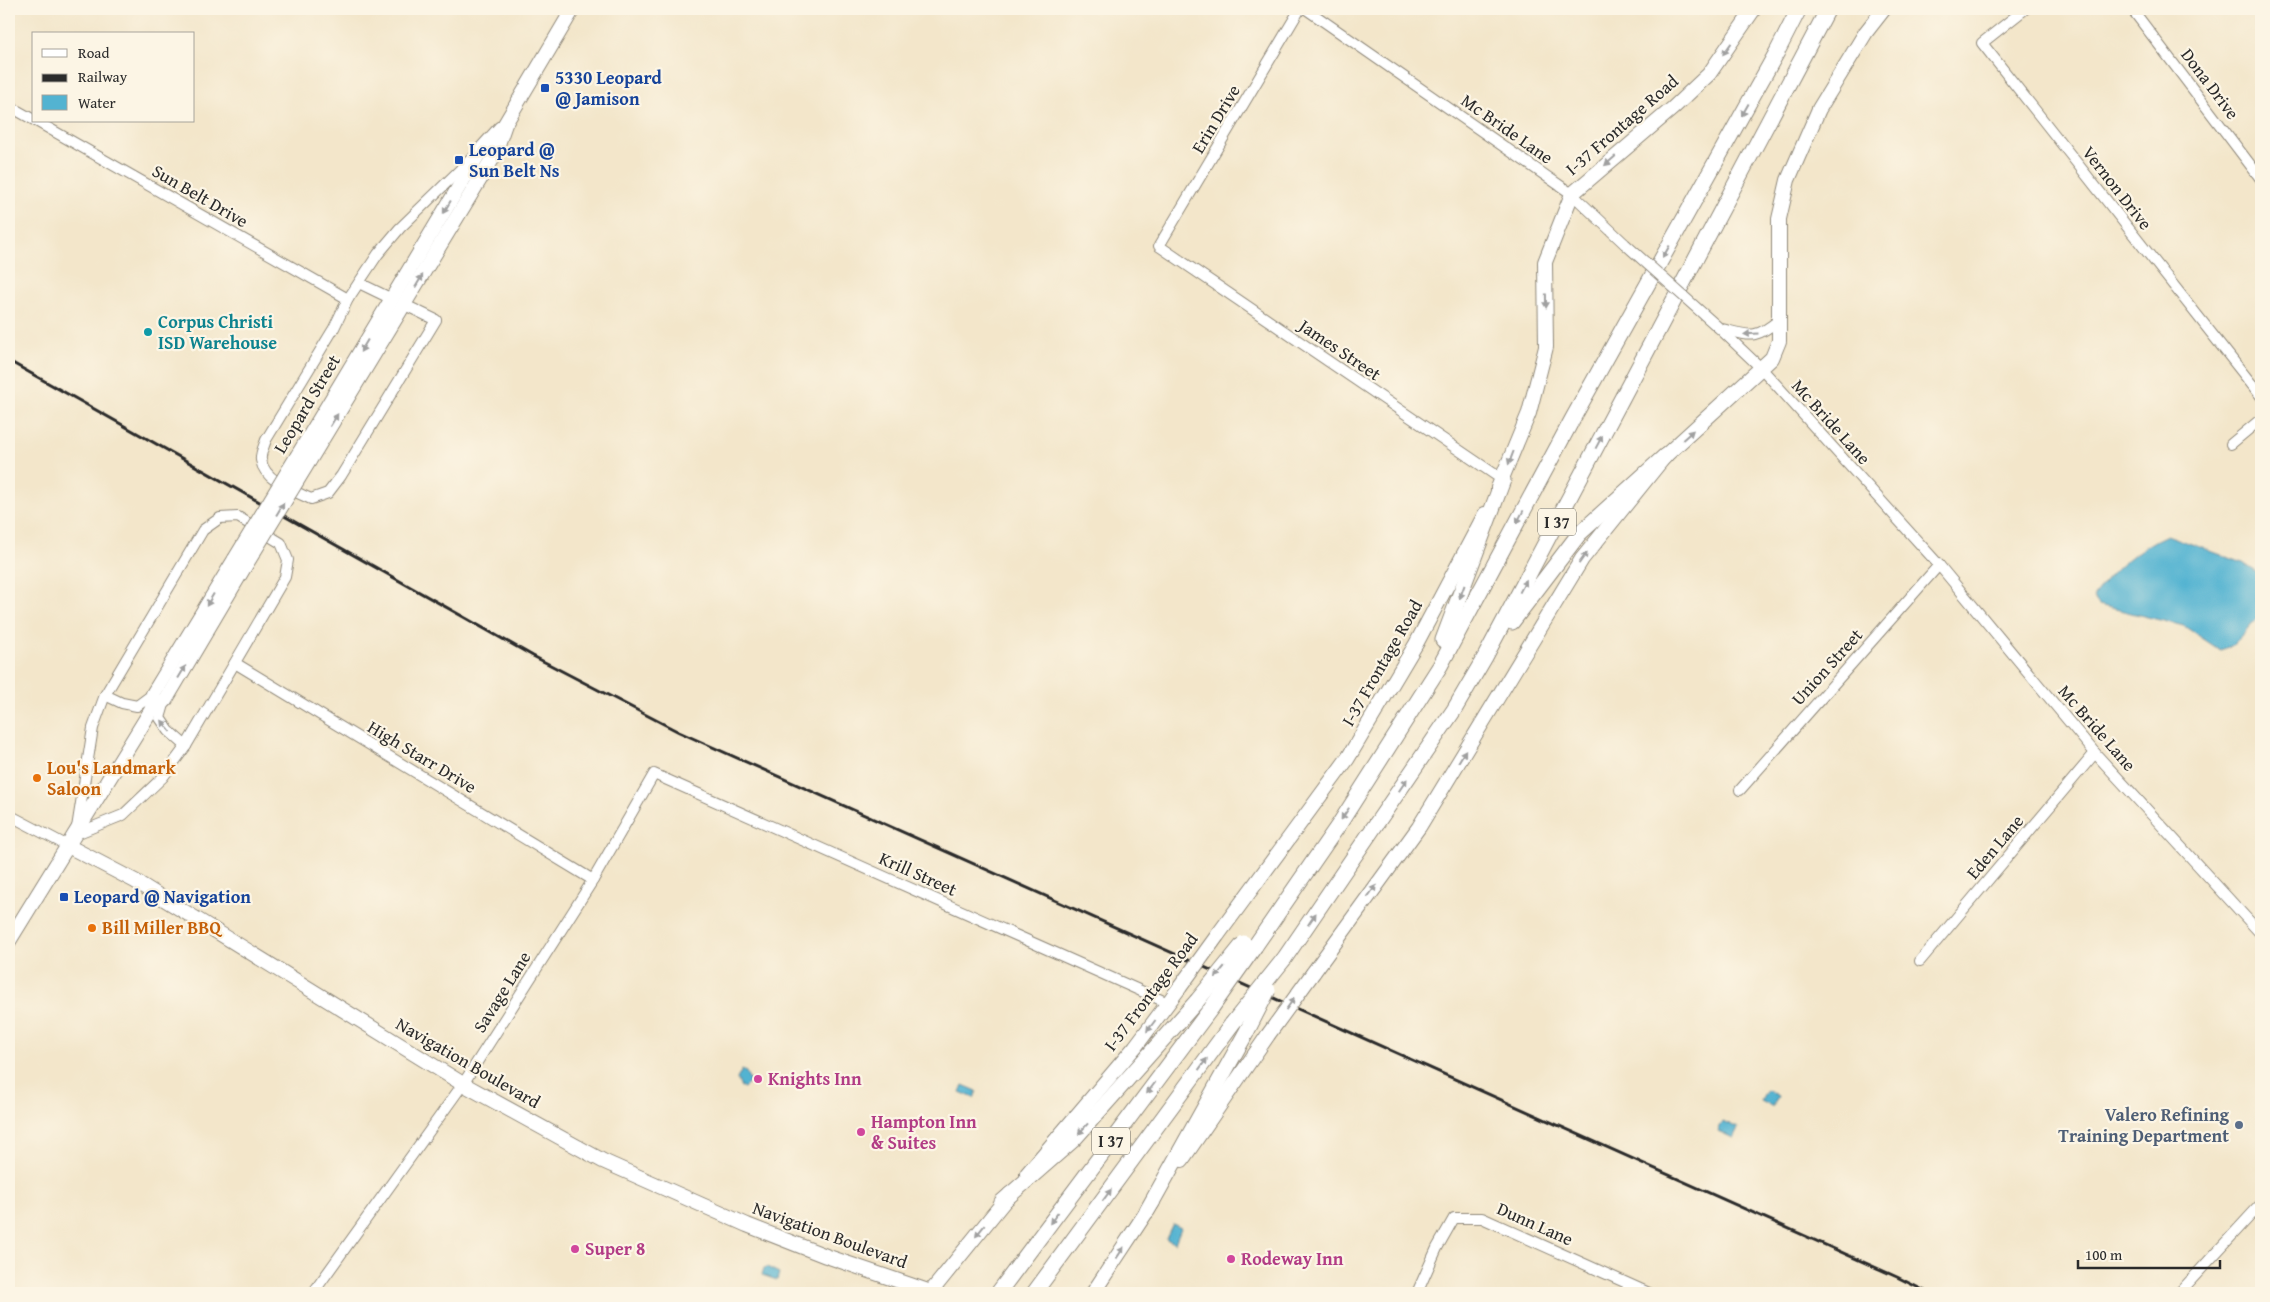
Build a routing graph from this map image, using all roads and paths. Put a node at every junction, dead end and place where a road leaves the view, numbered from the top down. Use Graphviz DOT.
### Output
graph roads {
  1 [pos="572,9"];
  2 [pos="1300,9"];
  3 [pos="1306,9"];
  4 [pos="1754,9"];
  5 [pos="1789,9"];
  6 [pos="1799,9"];
  7 [pos="1828,9"];
  8 [pos="1839,9"];
  9 [pos="1884,9"];
  10 [pos="2025,9"];
  11 [pos="2132,9"];
  12 [pos="1777,52"];
  13 [pos="1798,66"];
  14 [pos="9,106"];
  15 [pos="32,119"];
  16 [pos="37,122"];
  17 [pos="505,124"];
  18 [pos="481,150"];
  19 [pos="2261,179"];
  20 [pos="1572,194"];
  21 [pos="1159,246"];
  22 [pos="359,283"];
  23 [pos="348,300"];
  24 [pos="398,302"];
  25 [pos="1780,319"];
  26 [pos="1719,328"];
  27 [pos="1762,369"];
  28 [pos="2261,396"];
  29 [pos="2261,419"];
  30 [pos="2231,444"];
  31 [pos="1665,456"];
  32 [pos="1503,480"];
  33 [pos="1939,565"];
  34 [pos="1485,657"];
  35 [pos="235,663"];
  36 [pos="105,695"];
  37 [pos="159,698"];
  38 [pos="186,746"];
  39 [pos="2095,753"];
  40 [pos="1372,773"];
  41 [pos="654,774"];
  42 [pos="1740,790"];
  43 [pos="9,815"];
  44 [pos="76,834"];
  45 [pos="68,846"];
  46 [pos="593,880"];
  47 [pos="2261,934"];
  48 [pos="9,941"];
  49 [pos="1249,944"];
  50 [pos="1284,959"];
  51 [pos="1920,961"];
  52 [pos="1168,1003"];
  53 [pos="463,1084"];
  54 [pos="1002,1202"];
  55 [pos="2261,1204"];
  56 [pos="1147,1211"];
  57 [pos="1035,1292"];
  58 [pos="313,1293"];
  59 [pos="932,1293"];
  60 [pos="998,1293"];
  61 [pos="1093,1293"];
  62 [pos="1417,1293"];
  63 [pos="1649,1293"];
  64 [pos="2179,1293"];
  1 -- 17 [label="main road, Leopard Street"];
  2 -- 21 [label="street, Erin Drive"];
  3 -- 20 [label="street, Mc Bride Lane"];
  4 -- 20 [label="main road, I-37 Frontage Road, one-way"];
  5 -- 12 [label="highway"];
  6 -- 12 [label="highway, I 37"];
  7 -- 13 [label="highway"];
  8 -- 13 [label="highway, I 37"];
  9 -- 25 [label="main road"];
  10 -- 28 [label="street, Vernon Drive"];
  11 -- 19 [label="street, Dona Drive"];
  12 -- 40 [label="highway, I 37, one-way"];
  34 -- 13 [label="highway, I 37, one-way"];
  14 -- 15 [label="street, Sun Belt Drive"];
  16 -- 23 [label="street, Sun Belt Drive"];
  17 -- 18 [label="main road, Leopard Street"];
  24 -- 17 [label="main road, Leopard Street, one-way"];
  18 -- 22 [label="street"];
  18 -- 24 [label="main road, Leopard Street, one-way"];
  20 -- 26 [label="street, Mc Bride Lane, bridge"];
  20 -- 32 [label="main road, I-37 Frontage Road, one-way"];
  21 -- 32 [label="street, James Street"];
  22 -- 23 [label="street"];
  22 -- 24 [label="street"];
  23 -- 24 [label="street"];
  24 -- 37 [label="main road, Leopard Street, bridge"];
  25 -- 26 [label="street, one-way"];
  25 -- 27 [label="main road"];
  26 -- 27 [label="street, Mc Bride Lane"];
  31 -- 27 [label="main road, one-way"];
  27 -- 33 [label="street, Mc Bride Lane"];
  29 -- 30 [label="street"];
  31 -- 34 [label="highway"];
  56 -- 31 [label="main road, one-way, bridge"];
  32 -- 40 [label="highway, one-way"];
  32 -- 52 [label="main road, I-37 Frontage Road, bridge"];
  33 -- 39 [label="street, Mc Bride Lane"];
  33 -- 42 [label="street, Union Street"];
  50 -- 34 [label="highway, I 37, one-way"];
  35 -- 36 [label="street"];
  35 -- 38 [label="street"];
  35 -- 46 [label="street, High Starr Drive"];
  36 -- 37 [label="street"];
  36 -- 44 [label="street"];
  38 -- 37 [label="street, one-way"];
  37 -- 44 [label="main road, Leopard Street"];
  38 -- 44 [label="street"];
  39 -- 47 [label="street, Mc Bride Lane"];
  39 -- 51 [label="street, Eden Lane"];
  40 -- 49 [label="highway, I 37, one-way"];
  41 -- 46 [label="street, Savage Lane"];
  41 -- 52 [label="street, Krill Street"];
  43 -- 45 [label="street, Navigation Boulevard"];
  44 -- 45 [label="main road, Leopard Street"];
  45 -- 48 [label="main road, Leopard Street"];
  45 -- 53 [label="main road, Navigation Boulevard"];
  46 -- 53 [label="street, Savage Lane"];
  49 -- 54 [label="highway, one-way, bridge"];
  49 -- 60 [label="highway, I 37, one-way, bridge"];
  50 -- 56 [label="highway, bridge"];
  57 -- 50 [label="highway, I 37, one-way, bridge"];
  52 -- 54 [label="main road, I-37 Frontage Road, one-way"];
  53 -- 58 [label="street, Savage Lane"];
  53 -- 59 [label="main road, Navigation Boulevard"];
  54 -- 59 [label="main road, I-37 Frontage Road, one-way"];
  55 -- 64 [label="street"];
  61 -- 56 [label="main road, one-way"];
  62 -- 63 [label="street, Dunn Lane"];
}
